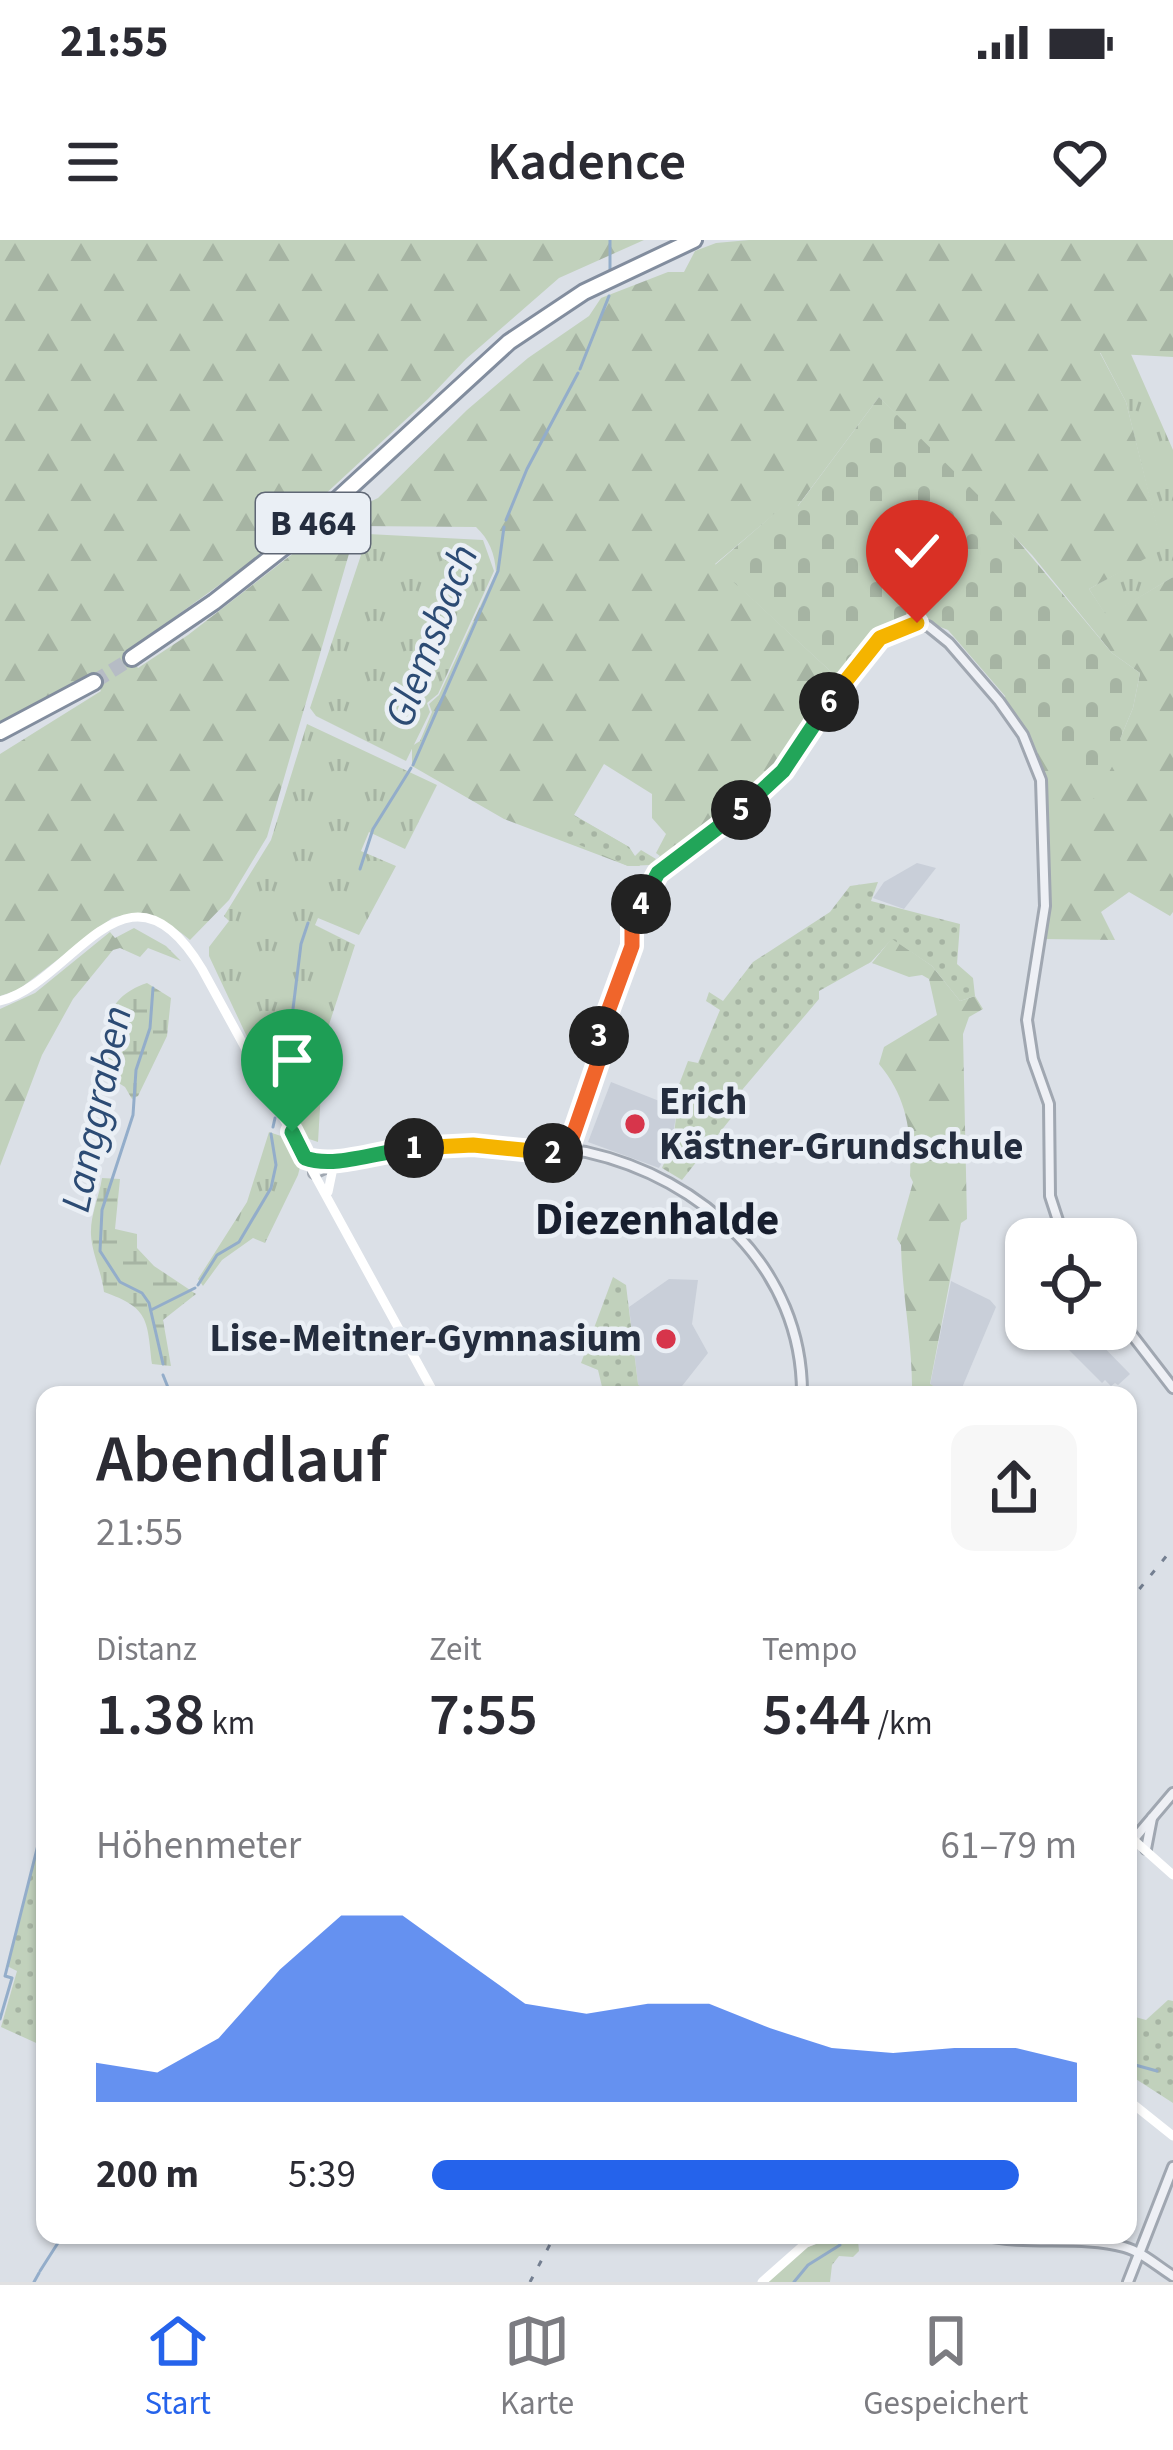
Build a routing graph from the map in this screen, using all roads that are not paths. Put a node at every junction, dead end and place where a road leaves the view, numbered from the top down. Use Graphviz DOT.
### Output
graph roads {
  1 [pos="694,240"];
  2 [pos="132,658"];
  3 [pos="94,682"];
  4 [pos="0,732"];
  5 [pos="0,1001"];
  6 [pos="571,1149"];
  7 [pos="305,1158"];
  8 [pos="332,1164"];
  9 [pos="314,1173"];
  10 [pos="328,1198"];
  11 [pos="1057,1218"];
  12 [pos="1137,1341"];
  13 [pos="430,1386"];
  14 [pos="801,1386"];
  15 [pos="1173,1388"];
  16 [pos="1173,1793"];
  17 [pos="1152,1817"];
  18 [pos="1137,1831"];
  19 [pos="1137,1842"];
  20 [pos="1146,1849"];
  21 [pos="1173,1874"];
  22 [pos="1137,2107"];
  23 [pos="1173,2136"];
  24 [pos="1173,2168"];
  25 [pos="796,2244"];
  26 [pos="1066,2244"];
  27 [pos="1138,2253"];
  28 [pos="1151,2262"];
  29 [pos="1173,2276"];
  30 [pos="1130,2277"];
  31 [pos="762,2282"];
  1 -- 2 [label="highway, B 464"];
  3 -- 4 [label="highway"];
  5 -- 7 [label="main road"];
  6 -- 8 [label="street"];
  6 -- 11 [label="street"];
  6 -- 14 [label="street"];
  7 -- 8 [label="main road"];
  7 -- 9 [label="main road"];
  8 -- 9 [label="street"];
  8 -- 10 [label="main road"];
  9 -- 10 [label="main road"];
  10 -- 13 [label="main road"];
  12 -- 15 [label="street"];
  16 -- 17 [label="street"];
  17 -- 18 [label="street"];
  17 -- 20 [label="street"];
  19 -- 20 [label="main road"];
  20 -- 21 [label="main road"];
  22 -- 23 [label="main road"];
  24 -- 27 [label="street"];
  25 -- 31 [label="main road"];
  26 -- 27 [label="street"];
  27 -- 28 [label="street"];
  27 -- 30 [label="street"];
  28 -- 29 [label="street"];
  28 -- 30 [label="street"];
}
